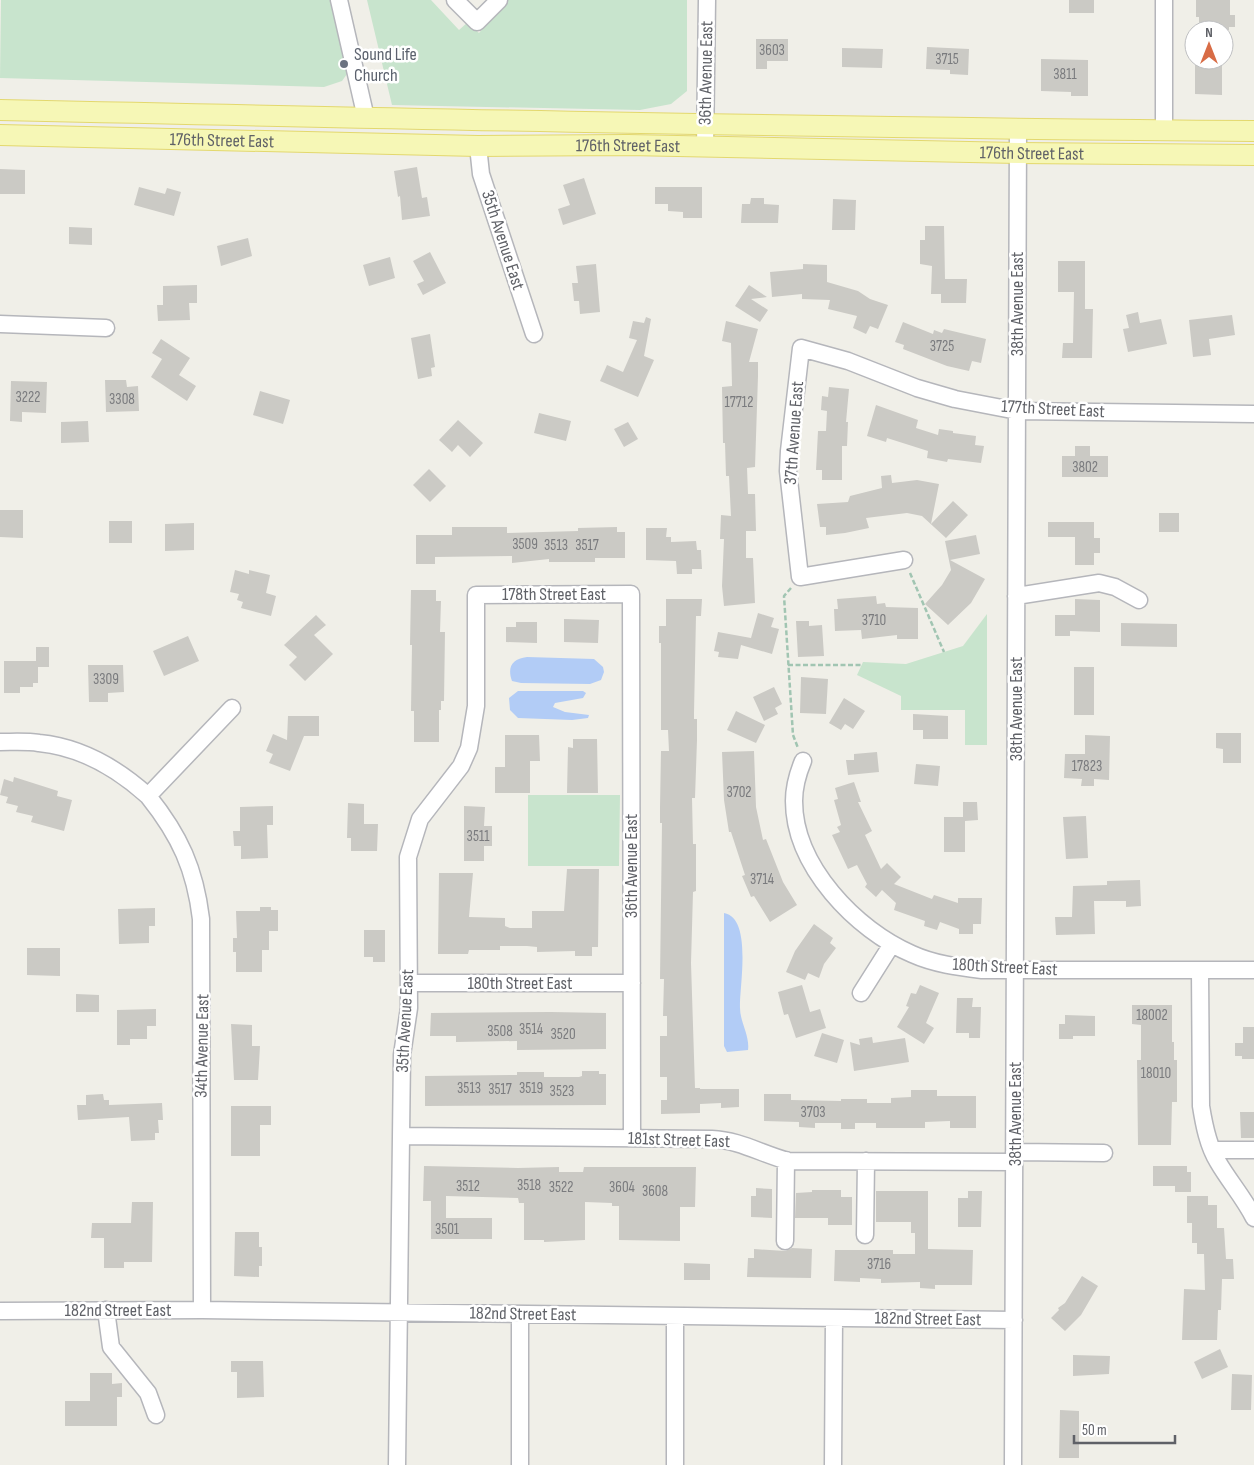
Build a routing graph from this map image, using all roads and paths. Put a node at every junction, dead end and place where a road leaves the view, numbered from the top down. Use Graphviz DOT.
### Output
graph roads {
  1 [pos="339,0"];
  2 [pos="455,0"];
  3 [pos="498,0"];
  4 [pos="706,0"];
  5 [pos="1164,0"];
  6 [pos="0,110"];
  7 [pos="366,118"];
  8 [pos="705,124"];
  9 [pos="1018,130"];
  10 [pos="1164,130"];
  11 [pos="1254,131"];
  12 [pos="0,135"];
  13 [pos="478,146"];
  14 [pos="705,147"];
  15 [pos="1018,154"];
  16 [pos="1254,155"];
  17 [pos="0,324"];
  18 [pos="106,328"];
  19 [pos="534,334"];
  20 [pos="801,348"];
  21 [pos="1017,411"];
  22 [pos="1254,414"];
  23 [pos="904,560"];
  24 [pos="800,577"];
  25 [pos="476,594"];
  26 [pos="631,594"];
  27 [pos="1016,596"];
  28 [pos="1139,600"];
  29 [pos="944,652"];
  30 [pos="788,665"];
  31 [pos="861,665"];
  32 [pos="232,708"];
  33 [pos="0,742"];
  34 [pos="803,760"];
  35 [pos="148,796"];
  36 [pos="892,944"];
  37 [pos="1015,970"];
  38 [pos="1200,970"];
  39 [pos="1254,970"];
  40 [pos="409,983"];
  41 [pos="632,983"];
  42 [pos="860,993"];
  43 [pos="401,1136"];
  44 [pos="632,1138"];
  45 [pos="1212,1150"];
  46 [pos="1254,1150"];
  47 [pos="1104,1153"];
  48 [pos="1014,1157"];
  49 [pos="786,1160"];
  50 [pos="866,1161"];
  51 [pos="1254,1218"];
  52 [pos="866,1234"];
  53 [pos="785,1241"];
  54 [pos="106,1310"];
  55 [pos="202,1310"];
  56 [pos="0,1311"];
  57 [pos="399,1312"];
  58 [pos="520,1314"];
  59 [pos="675,1316"];
  60 [pos="834,1318"];
  61 [pos="1014,1320"];
  62 [pos="156,1415"];
  63 [pos="397,1465"];
  64 [pos="520,1465"];
  65 [pos="675,1465"];
  66 [pos="833,1465"];
  67 [pos="1013,1465"];
  1 -- 7 [label="street"];
  2 -- 3 [label="street"];
  4 -- 8 [label="street, 36th Avenue East"];
  5 -- 10 [label="street"];
  6 -- 7 [label="main road, 176th Street East"];
  7 -- 8 [label="main road, 176th Street East"];
  8 -- 9 [label="main road, 176th Street East"];
  8 -- 14 [label="street, 36th Avenue East"];
  9 -- 10 [label="main road, 176th Street East"];
  9 -- 15 [label="street, 38th Avenue East"];
  10 -- 11 [label="main road, 176th Street East"];
  12 -- 13 [label="main road, 176th Street East"];
  13 -- 14 [label="main road, 176th Street East"];
  13 -- 19 [label="street, 35th Avenue East"];
  14 -- 15 [label="main road, 176th Street East"];
  15 -- 16 [label="main road, 176th Street East"];
  15 -- 21 [label="street, 38th Avenue East"];
  17 -- 18 [label="street"];
  20 -- 21 [label="street, 177th Street East"];
  20 -- 24 [label="street, 37th Avenue East"];
  21 -- 22 [label="street, 177th Street East"];
  21 -- 27 [label="street, 38th Avenue East"];
  23 -- 24 [label="street"];
  23 -- 29 [label="path"];
  24 -- 30 [label="path"];
  25 -- 26 [label="street, 178th Street East"];
  25 -- 40 [label="street, 35th Avenue East"];
  26 -- 41 [label="street, 36th Avenue East"];
  27 -- 28 [label="street"];
  27 -- 37 [label="street, 38th Avenue East"];
  30 -- 31 [label="path"];
  30 -- 34 [label="path"];
  32 -- 35 [label="street"];
  33 -- 35 [label="street, 34th Avenue East"];
  34 -- 36 [label="street, 180th Street East"];
  35 -- 55 [label="street, 34th Avenue East"];
  36 -- 37 [label="street, 180th Street East"];
  36 -- 42 [label="street"];
  37 -- 38 [label="street, 180th Street East"];
  37 -- 48 [label="street, 38th Avenue East"];
  38 -- 39 [label="street, 180th Street East"];
  38 -- 45 [label="street"];
  40 -- 41 [label="street, 180th Street East"];
  40 -- 43 [label="street, 35th Avenue East"];
  41 -- 44 [label="street, 36th Avenue East"];
  43 -- 44 [label="street, 181st Street East"];
  43 -- 57 [label="street, 35th Avenue East"];
  44 -- 49 [label="street, 181st Street East"];
  45 -- 46 [label="street"];
  45 -- 51 [label="street"];
  47 -- 48 [label="street, 181st Street East"];
  48 -- 50 [label="street, 181st Street East"];
  48 -- 61 [label="street, 38th Avenue East"];
  49 -- 50 [label="street, 181st Street East"];
  49 -- 53 [label="street"];
  50 -- 52 [label="street"];
  54 -- 55 [label="street, 182nd Street East"];
  54 -- 56 [label="street, 182nd Street East"];
  54 -- 62 [label="street"];
  55 -- 57 [label="street, 182nd Street East"];
  57 -- 58 [label="street, 182nd Street East"];
  57 -- 63 [label="street, 35th Avenue East"];
  58 -- 59 [label="street, 182nd Street East"];
  58 -- 64 [label="street"];
  59 -- 60 [label="street, 182nd Street East"];
  59 -- 65 [label="street"];
  60 -- 61 [label="street, 182nd Street East"];
  60 -- 66 [label="street"];
  61 -- 67 [label="street"];
}
